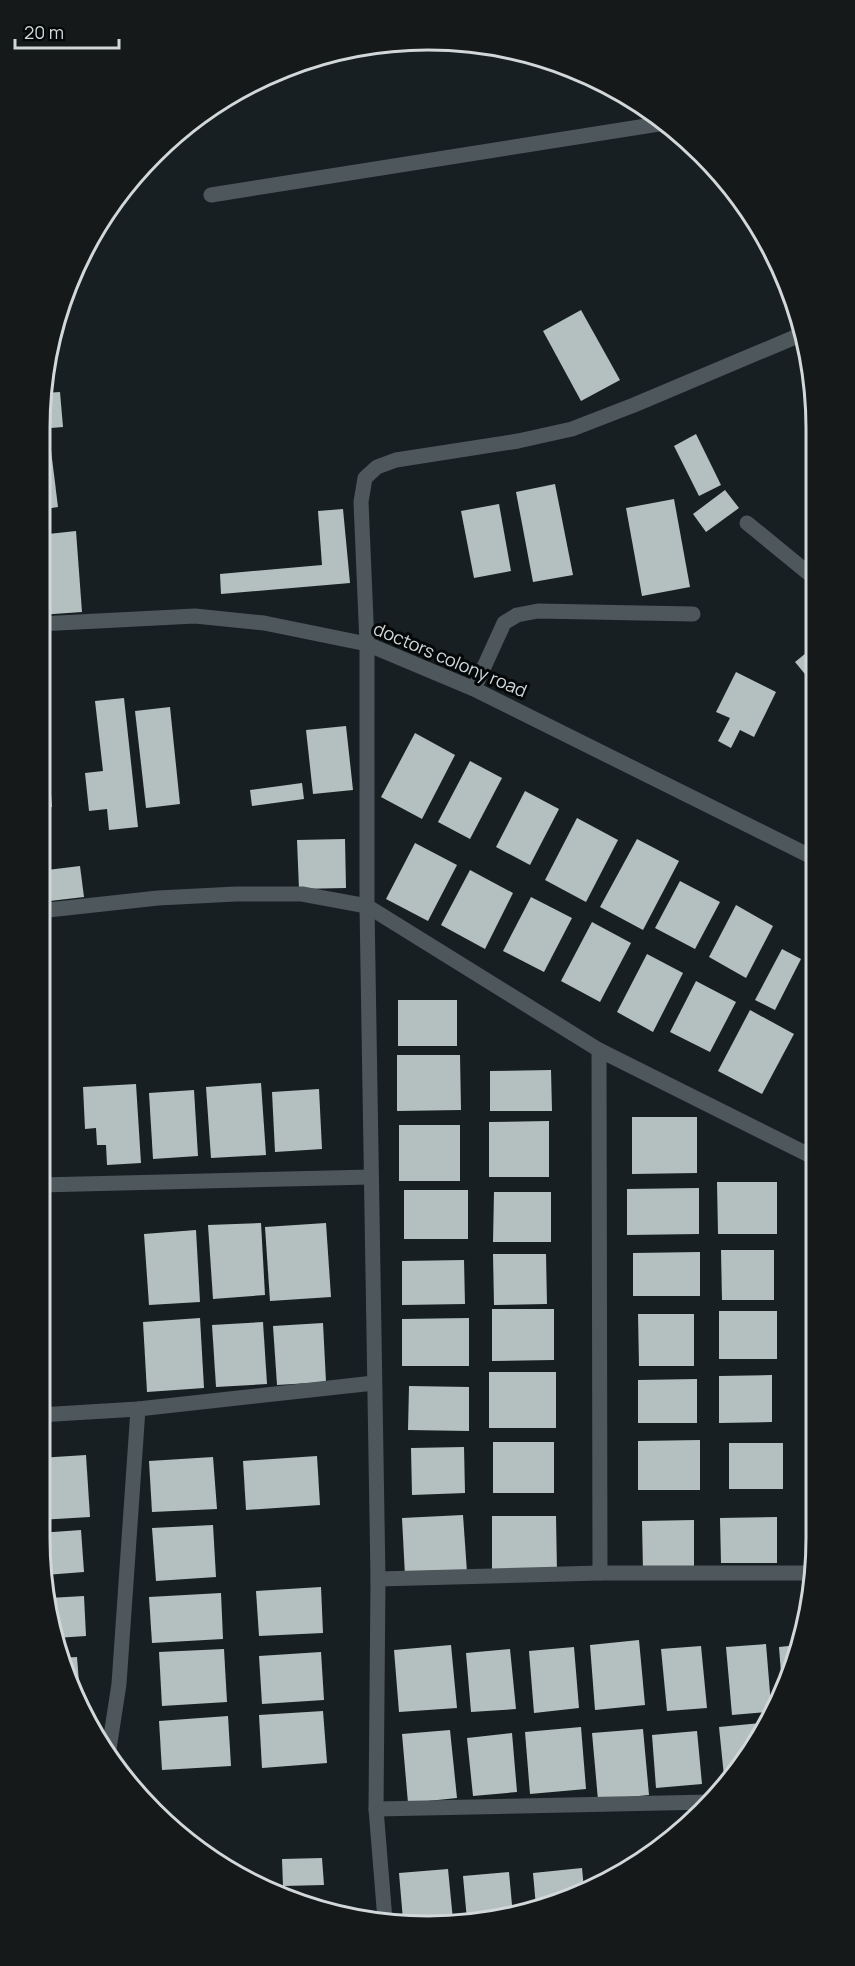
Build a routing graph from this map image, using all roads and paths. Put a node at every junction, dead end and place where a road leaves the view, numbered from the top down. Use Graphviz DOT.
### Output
graph roads {
  1 [pos="654,125"];
  2 [pos="211,195"];
  3 [pos="795,337"];
  4 [pos="747,523"];
  5 [pos="806,571"];
  6 [pos="693,614"];
  7 [pos="50,623"];
  8 [pos="367,644"];
  9 [pos="474,688"];
  10 [pos="806,854"];
  11 [pos="367,906"];
  12 [pos="50,910"];
  13 [pos="599,1050"];
  14 [pos="806,1154"];
  15 [pos="371,1177"];
  16 [pos="50,1185"];
  17 [pos="374,1383"];
  18 [pos="138,1409"];
  19 [pos="50,1414"];
  20 [pos="600,1573"];
  21 [pos="804,1573"];
  22 [pos="378,1579"];
  23 [pos="108,1741"];
  24 [pos="699,1802"];
  25 [pos="376,1809"];
  26 [pos="384,1914"];
  1 -- 2 [label="street"];
  3 -- 8 [label="street"];
  4 -- 5 [label="street"];
  6 -- 9 [label="street"];
  7 -- 8 [label="street, doctors colony road"];
  8 -- 9 [label="street, doctors colony road"];
  8 -- 11 [label="street"];
  9 -- 10 [label="street, doctors colony road"];
  11 -- 12 [label="street"];
  11 -- 13 [label="street"];
  11 -- 15 [label="street"];
  13 -- 14 [label="street"];
  13 -- 20 [label="street"];
  15 -- 16 [label="street"];
  15 -- 17 [label="street"];
  17 -- 18 [label="street"];
  17 -- 22 [label="street"];
  18 -- 19 [label="street"];
  18 -- 23 [label="street"];
  20 -- 21 [label="street"];
  20 -- 22 [label="street"];
  22 -- 25 [label="street"];
  24 -- 25 [label="street"];
  25 -- 26 [label="street"];
}
